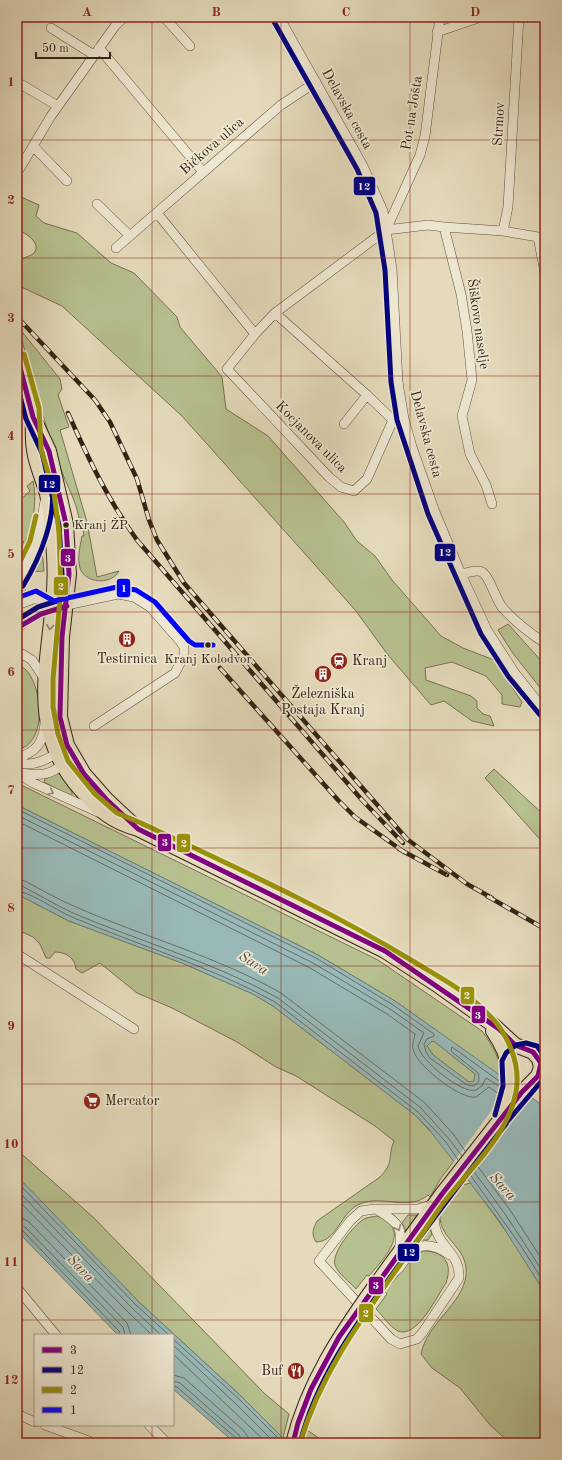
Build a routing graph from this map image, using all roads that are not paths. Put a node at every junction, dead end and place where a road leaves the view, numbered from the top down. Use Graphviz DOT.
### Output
graph roads {
  1 [pos="124,17"];
  2 [pos="164,17"];
  3 [pos="279,17"];
  4 [pos="440,17"];
  5 [pos="482,17"];
  6 [pos="519,17"];
  7 [pos="51,28"];
  8 [pos="437,32"];
  9 [pos="190,46"];
  10 [pos="97,51"];
  11 [pos="17,82"];
  12 [pos="316,82"];
  13 [pos="58,106"];
  14 [pos="33,146"];
  15 [pos="18,168"];
  16 [pos="203,172"];
  17 [pos="67,181"];
  18 [pos="97,204"];
  19 [pos="157,213"];
  20 [pos="444,226"];
  21 [pos="386,230"];
  22 [pos="503,231"];
  23 [pos="130,236"];
  24 [pos="116,248"];
  25 [pos="545,274"];
  26 [pos="275,313"];
  27 [pos="255,334"];
  28 [pos="17,356"];
  29 [pos="368,395"];
  30 [pos="33,417"];
  31 [pos="404,419"];
  32 [pos="393,420"];
  33 [pos="344,424"];
  34 [pos="47,494"];
  35 [pos="492,504"];
  36 [pos="461,574"];
  37 [pos="17,582"];
  38 [pos="17,605"];
  39 [pos="60,607"];
  40 [pos="17,628"];
  41 [pos="545,643"];
  42 [pos="17,651"];
  43 [pos="44,678"];
  44 [pos="545,711"];
  45 [pos="46,712"];
  46 [pos="94,726"];
  47 [pos="65,755"];
  48 [pos="17,758"];
  49 [pos="17,762"];
  50 [pos="17,772"];
  51 [pos="108,816"];
  52 [pos="138,829"];
  53 [pos="17,954"];
  54 [pos="484,1018"];
  55 [pos="134,1029"];
  56 [pos="524,1050"];
  57 [pos="509,1061"];
  58 [pos="540,1072"];
  59 [pos="510,1076"];
  60 [pos="501,1119"];
  61 [pos="438,1199"];
  62 [pos="375,1209"];
  63 [pos="396,1257"];
  64 [pos="455,1258"];
  65 [pos="378,1283"];
  66 [pos="17,1288"];
  67 [pos="55,1334"];
  68 [pos="17,1414"];
  69 [pos="34,1422"];
  70 [pos="47,1426"];
  71 [pos="150,1426"];
  72 [pos="94,1443"];
  73 [pos="167,1443"];
  74 [pos="293,1443"];
  1 -- 10 [label="street"];
  2 -- 9 [label="street"];
  3 -- 12 [label="street, Delavska cesta"];
  4 -- 8 [label="street, Pot na Jošta"];
  5 -- 8 [label="street"];
  6 -- 22 [label="street, Strmov"];
  7 -- 10 [label="street"];
  8 -- 21 [label="street, Pot na Jošta"];
  10 -- 13 [label="street"];
  10 -- 16 [label="street"];
  11 -- 13 [label="street"];
  12 -- 16 [label="street, Bičkova ulica"];
  12 -- 21 [label="street, Delavska cesta"];
  13 -- 14 [label="street"];
  14 -- 15 [label="street"];
  14 -- 17 [label="street"];
  16 -- 19 [label="street, Bičkova ulica"];
  18 -- 23 [label="street"];
  19 -- 23 [label="street, Bičkova ulica"];
  19 -- 27 [label="street"];
  20 -- 21 [label="street"];
  20 -- 22 [label="street"];
  20 -- 35 [label="street, Šiškovo naselje"];
  21 -- 26 [label="street, Kocjanova ulica"];
  21 -- 31 [label="street, Delavska cesta"];
  22 -- 25 [label="street"];
  23 -- 24 [label="street, Bičkova ulica"];
  26 -- 27 [label="street, Kocjanova ulica"];
  26 -- 29 [label="street"];
  27 -- 32 [label="street, Kocjanova ulica"];
  28 -- 30 [label="main road"];
  29 -- 32 [label="street"];
  29 -- 33 [label="street"];
  30 -- 34 [label="main road"];
  30 -- 39 [label="main road"];
  31 -- 32 [label="street"];
  31 -- 36 [label="street, Delavska cesta"];
  34 -- 37 [label="street"];
  34 -- 39 [label="main road"];
  36 -- 41 [label="street"];
  36 -- 44 [label="street, Delavska cesta"];
  38 -- 39 [label="street"];
  39 -- 40 [label="street"];
  39 -- 43 [label="main road, one-way"];
  39 -- 46 [label="street"];
  39 -- 47 [label="main road"];
  42 -- 43 [label="street"];
  43 -- 45 [label="main road"];
  45 -- 47 [label="main road"];
  45 -- 48 [label="street"];
  47 -- 49 [label="street"];
  47 -- 50 [label="street"];
  47 -- 51 [label="main road"];
  47 -- 52 [label="main road"];
  50 -- 51 [label="street, one-way"];
  51 -- 52 [label="main road"];
  52 -- 54 [label="main road"];
  53 -- 55 [label="street"];
  54 -- 56 [label="main road"];
  54 -- 57 [label="main road"];
  56 -- 57 [label="main road"];
  56 -- 58 [label="main road"];
  57 -- 59 [label="main road"];
  58 -- 59 [label="main road"];
  58 -- 60 [label="main road"];
  59 -- 60 [label="main road"];
  60 -- 61 [label="main road"];
  61 -- 62 [label="street"];
  61 -- 63 [label="main road"];
  61 -- 64 [label="street"];
  62 -- 63 [label="street, one-way"];
  62 -- 64 [label="street"];
  63 -- 65 [label="main road"];
  64 -- 65 [label="street"];
  65 -- 74 [label="main road, bridge"];
  66 -- 67 [label="street"];
  68 -- 69 [label="street"];
  70 -- 72 [label="street"];
  71 -- 73 [label="street"];
}
